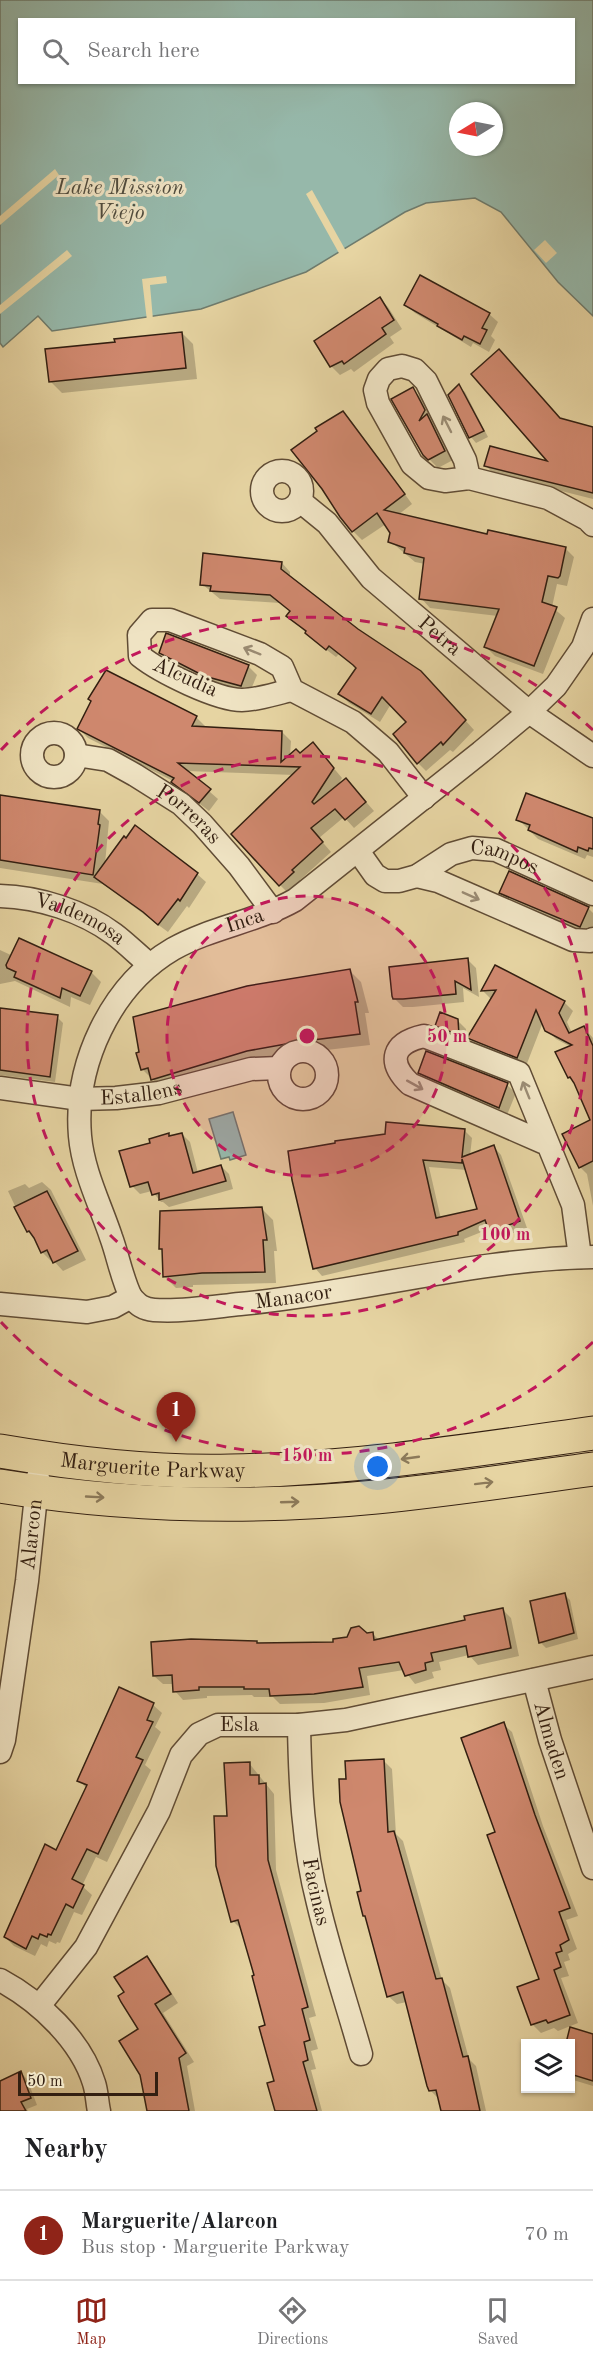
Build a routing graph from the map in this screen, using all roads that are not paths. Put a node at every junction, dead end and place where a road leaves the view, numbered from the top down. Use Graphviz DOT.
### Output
graph roads {
  1 [pos="469,478"];
  2 [pos="300,501"];
  3 [pos="593,525"];
  4 [pos="593,619"];
  5 [pos="588,648"];
  6 [pos="292,690"];
  7 [pos="529,712"];
  8 [pos="76,755"];
  9 [pos="593,756"];
  10 [pos="424,798"];
  11 [pos="358,851"];
  12 [pos="417,876"];
  13 [pos="593,894"];
  14 [pos="0,896"];
  15 [pos="273,912"];
  16 [pos="593,939"];
  17 [pos="150,964"];
  18 [pos="279,1068"];
  19 [pos="0,1088"];
  20 [pos="80,1099"];
  21 [pos="547,1144"];
  22 [pos="587,1257"];
  23 [pos="131,1298"];
  24 [pos="0,1304"];
  25 [pos="593,1433"];
  26 [pos="0,1451"];
  27 [pos="40,1458"];
  28 [pos="593,1469"];
  29 [pos="0,1486"];
  30 [pos="37,1492"];
  31 [pos="593,1667"];
  32 [pos="534,1680"];
  33 [pos="299,1725"];
  34 [pos="0,1752"];
  35 [pos="593,1868"];
  36 [pos="0,1980"];
  37 [pos="39,2006"];
  38 [pos="361,2054"];
  39 [pos="99,2111"];
  1 -- 1 [label="street, one-way"];
  1 -- 3 [label="street"];
  2 -- 7 [label="street, Petra"];
  4 -- 5 [label="street, Inca"];
  5 -- 7 [label="street, Inca"];
  6 -- 6 [label="street, Alcudia, one-way"];
  6 -- 10 [label="street"];
  7 -- 9 [label="street, Petra"];
  7 -- 10 [label="street, Inca"];
  8 -- 15 [label="street, Porreras"];
  10 -- 11 [label="street, Inca"];
  11 -- 12 [label="street, Campos"];
  11 -- 15 [label="street, Inca"];
  12 -- 13 [label="street, Campos"];
  12 -- 16 [label="street, Campos, one-way"];
  14 -- 17 [label="street, Valdemosa"];
  15 -- 17 [label="street, Inca"];
  17 -- 20 [label="street, Inca"];
  18 -- 20 [label="street, Estallens"];
  19 -- 20 [label="street, Estallens"];
  20 -- 23 [label="street, Inca"];
  21 -- 21 [label="street, one-way"];
  21 -- 22 [label="street"];
  22 -- 23 [label="street, Manacor"];
  23 -- 24 [label="street"];
  25 -- 27 [label="main road, Marguerite Parkway, one-way"];
  26 -- 27 [label="main road, Marguerite Parkway"];
  27 -- 30 [label="street, Alarcon"];
  30 -- 28 [label="main road, Marguerite Parkway, one-way"];
  29 -- 30 [label="main road, Marguerite Parkway"];
  30 -- 34 [label="street, Alarcon"];
  31 -- 32 [label="street, Esla"];
  32 -- 33 [label="street, Esla"];
  32 -- 35 [label="street, Almaden"];
  33 -- 37 [label="street, Esla"];
  33 -- 38 [label="street, Facinas"];
  36 -- 37 [label="street"];
  37 -- 39 [label="street"];
}
